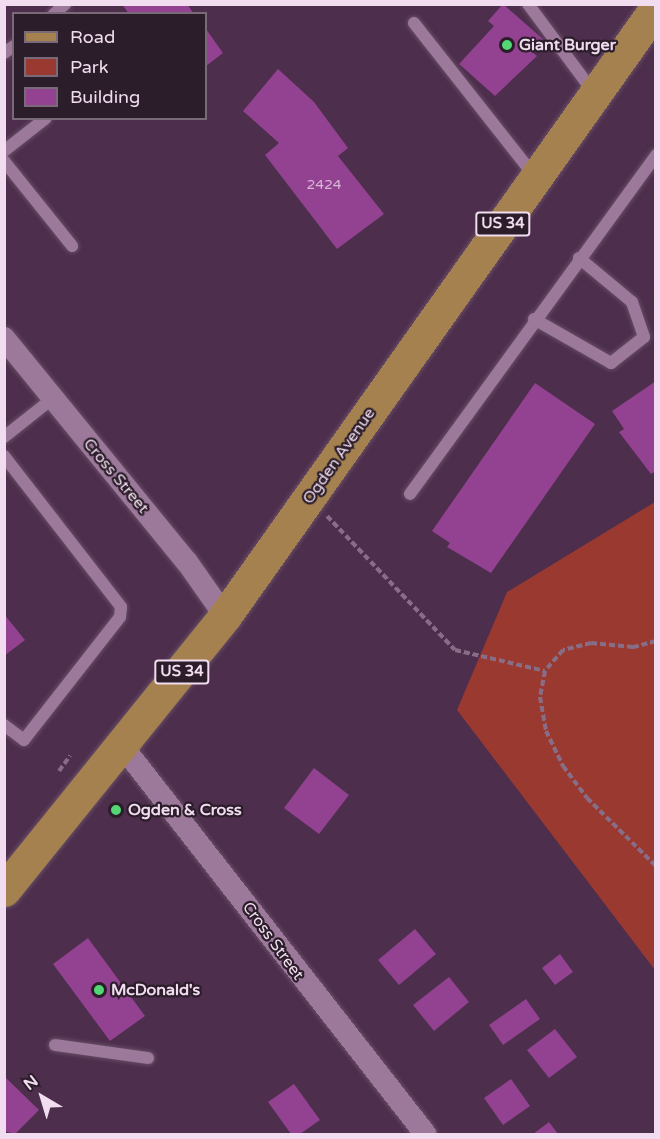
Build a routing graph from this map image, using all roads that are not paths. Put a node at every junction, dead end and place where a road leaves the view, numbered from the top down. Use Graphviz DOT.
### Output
graph roads {
  1 [pos="528,4"];
  2 [pos="656,8"];
  3 [pos="414,22"];
  4 [pos="595,94"];
  5 [pos="43,120"];
  6 [pos="4,151"];
  7 [pos="656,155"];
  8 [pos="4,161"];
  9 [pos="536,178"];
  10 [pos="72,246"];
  11 [pos="579,258"];
  12 [pos="534,319"];
  13 [pos="4,338"];
  14 [pos="52,399"];
  15 [pos="4,436"];
  16 [pos="4,456"];
  17 [pos="410,494"];
  18 [pos="225,616"];
  19 [pos="4,725"];
  20 [pos="123,747"];
  21 [pos="4,890"];
  22 [pos="56,1045"];
  23 [pos="148,1058"];
  24 [pos="425,1134"];
  1 -- 4 [label="lane"];
  2 -- 4 [label="main road, Ogden Avenue / US 34"];
  3 -- 9 [label="lane"];
  4 -- 9 [label="main road, Ogden Avenue / US 34"];
  5 -- 6 [label="lane"];
  7 -- 11 [label="lane"];
  8 -- 10 [label="lane"];
  9 -- 18 [label="main road, Ogden Avenue / US 34"];
  11 -- 12 [label="lane"];
  11 -- 12 [label="lane"];
  12 -- 17 [label="lane"];
  13 -- 14 [label="street, Cross Street"];
  14 -- 15 [label="lane"];
  14 -- 18 [label="street, Cross Street"];
  16 -- 19 [label="lane"];
  18 -- 20 [label="main road, Ogden Avenue / US 34"];
  20 -- 21 [label="main road, Ogden Avenue / US 34"];
  20 -- 24 [label="street, Cross Street"];
  22 -- 23 [label="lane"];
}
